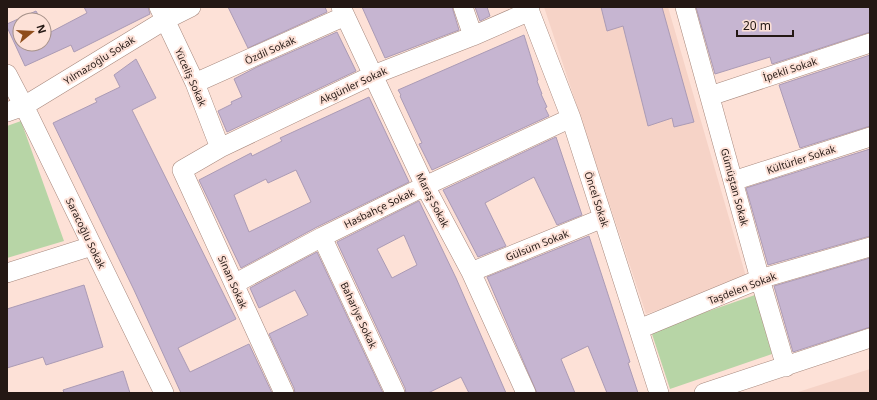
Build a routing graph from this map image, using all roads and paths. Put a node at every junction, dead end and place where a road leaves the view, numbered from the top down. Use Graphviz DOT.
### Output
graph roads {
  1 [pos="191,7"];
  2 [pos="462,7"];
  3 [pos="685,7"];
  4 [pos="529,9"];
  5 [pos="343,12"];
  6 [pos="162,13"];
  7 [pos="473,36"];
  8 [pos="870,43"];
  9 [pos="7,74"];
  10 [pos="373,75"];
  11 [pos="195,83"];
  12 [pos="710,96"];
  13 [pos="16,109"];
  14 [pos="571,118"];
  15 [pos="870,137"];
  16 [pos="220,148"];
  17 [pos="182,170"];
  18 [pos="733,181"];
  19 [pos="425,186"];
  20 [pos="603,218"];
  21 [pos="322,237"];
  22 [pos="92,246"];
  23 [pos="870,247"];
  24 [pos="471,272"];
  25 [pos="7,273"];
  26 [pos="760,279"];
  27 [pos="234,284"];
  28 [pos="639,329"];
  29 [pos="870,338"];
  30 [pos="786,367"];
  31 [pos="164,393"];
  32 [pos="284,393"];
  33 [pos="395,393"];
  34 [pos="526,393"];
  35 [pos="659,393"];
  36 [pos="704,393"];
  1 -- 6 [label="street, Yılmazoğlu Sokak"];
  2 -- 7 [label="street"];
  3 -- 12 [label="street, Gümüştan Sokak"];
  4 -- 7 [label="street, Akgünler Sokak"];
  4 -- 14 [label="street, Öncel Sokak"];
  5 -- 10 [label="street, Maraş Sokak"];
  5 -- 11 [label="street, Özdil Sokak"];
  6 -- 11 [label="street, Yüceliş Sokak"];
  6 -- 13 [label="street, Yılmazoğlu Sokak"];
  7 -- 10 [label="street, Akgünler Sokak"];
  8 -- 12 [label="street, İpekli Sokak"];
  9 -- 13 [label="street, Saracoğlu Sokak"];
  10 -- 16 [label="street, Akgünler Sokak"];
  10 -- 19 [label="street, Maraş Sokak"];
  11 -- 16 [label="street, Yüceliş Sokak"];
  12 -- 18 [label="street, Gümüştan Sokak"];
  13 -- 22 [label="street, Saracoğlu Sokak"];
  14 -- 19 [label="street, Hasbahçe Sokak"];
  14 -- 20 [label="street, Öncel Sokak"];
  15 -- 18 [label="street, Kültürler Sokak"];
  16 -- 17 [label="street, Akgünler Sokak"];
  17 -- 27 [label="street, Sinan Sokak"];
  18 -- 26 [label="street, Gümüştan Sokak"];
  19 -- 21 [label="street, Hasbahçe Sokak"];
  19 -- 24 [label="street, Maraş Sokak"];
  20 -- 24 [label="street, Gülsüm Sokak"];
  20 -- 28 [label="street, Öncel Sokak"];
  21 -- 27 [label="street, Hasbahçe Sokak"];
  21 -- 33 [label="street, Bahariye Sokak"];
  22 -- 25 [label="street"];
  22 -- 31 [label="street, Saracoğlu Sokak"];
  23 -- 26 [label="street, Taşdelen Sokak"];
  24 -- 34 [label="street, Maraş Sokak"];
  26 -- 28 [label="street, Taşdelen Sokak"];
  26 -- 30 [label="street, Gümüştan Sokak"];
  27 -- 32 [label="street, Sinan Sokak"];
  28 -- 35 [label="street, Öncel Sokak"];
  29 -- 30 [label="street"];
  30 -- 36 [label="street"];
}
